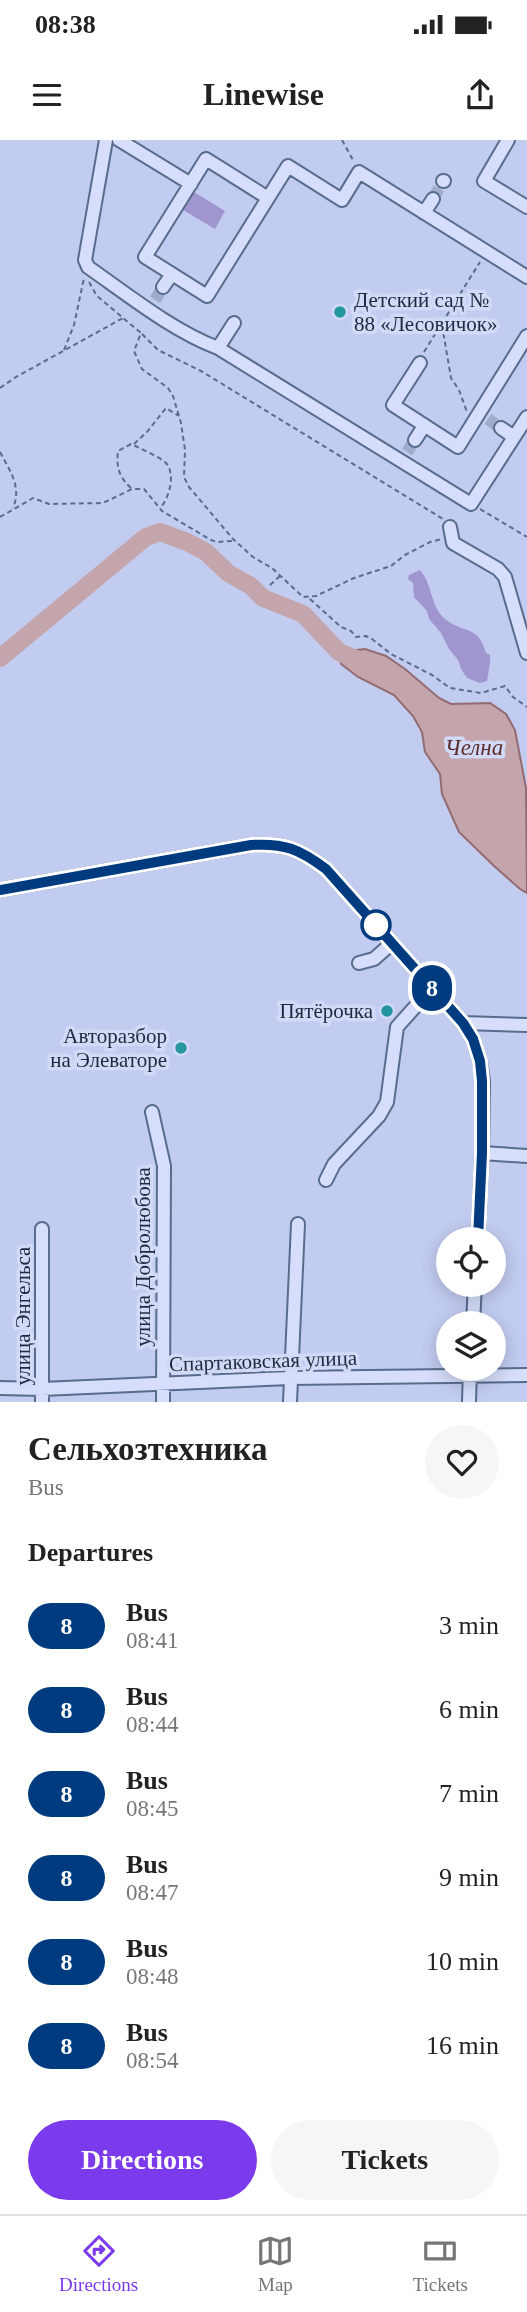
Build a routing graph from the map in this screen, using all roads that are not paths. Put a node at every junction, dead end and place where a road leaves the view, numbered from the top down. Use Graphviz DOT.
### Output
graph roads {
  1 [pos="106,140"];
  2 [pos="119,140"];
  3 [pos="508,140"];
  4 [pos="191,184"];
  5 [pos="268,198"];
  6 [pos="433,199"];
  7 [pos="527,207"];
  8 [pos="424,213"];
  9 [pos="172,274"];
  10 [pos="527,277"];
  11 [pos="163,287"];
  12 [pos="234,323"];
  13 [pos="527,335"];
  14 [pos="218,348"];
  15 [pos="420,363"];
  16 [pos="527,417"];
  17 [pos="424,426"];
  18 [pos="501,428"];
  19 [pos="514,437"];
  20 [pos="415,440"];
  21 [pos="447,533"];
  22 [pos="527,653"];
  23 [pos="0,890"];
  24 [pos="392,943"];
  25 [pos="359,963"];
  26 [pos="432,988"];
  27 [pos="463,1023"];
  28 [pos="527,1025"];
  29 [pos="152,1112"];
  30 [pos="482,1153"];
  31 [pos="527,1156"];
  32 [pos="326,1180"];
  33 [pos="298,1224"];
  34 [pos="479,1227"];
  35 [pos="42,1229"];
  36 [pos="436,1373"];
  37 [pos="506,1374"];
  38 [pos="527,1375"];
  39 [pos="290,1378"];
  40 [pos="470,1381"];
  41 [pos="163,1383"];
  42 [pos="0,1388"];
  43 [pos="42,1395"];
  44 [pos="163,1402"];
  45 [pos="290,1402"];
  46 [pos="469,1402"];
  1 -- 14 [label="street"];
  2 -- 4 [label="street"];
  3 -- 7 [label="street"];
  4 -- 5 [label="street"];
  4 -- 9 [label="street"];
  5 -- 8 [label="street"];
  5 -- 9 [label="street"];
  6 -- 8 [label="street"];
  8 -- 10 [label="street"];
  9 -- 11 [label="street"];
  12 -- 14 [label="street"];
  13 -- 17 [label="street"];
  14 -- 19 [label="street"];
  15 -- 17 [label="street"];
  16 -- 19 [label="street"];
  17 -- 20 [label="street"];
  18 -- 19 [label="street"];
  21 -- 22 [label="street"];
  23 -- 24 [label="street"];
  24 -- 25 [label="street"];
  24 -- 26 [label="street"];
  26 -- 27 [label="street"];
  26 -- 32 [label="street"];
  27 -- 28 [label="street"];
  27 -- 30 [label="street"];
  29 -- 41 [label="street, улица Добролюбова"];
  30 -- 31 [label="street"];
  30 -- 34 [label="street"];
  33 -- 39 [label="street"];
  35 -- 43 [label="street, улица Энгельса"];
  36 -- 39 [label="street, Спартаковская улица"];
  37 -- 38 [label="street, Спартаковская улица"];
  39 -- 41 [label="street, Спартаковская улица"];
  39 -- 45 [label="street"];
  40 -- 46 [label="street"];
  41 -- 43 [label="street, Спартаковская улица"];
  41 -- 44 [label="street, улица Добролюбова"];
  42 -- 43 [label="street, Спартаковская улица"];
}
